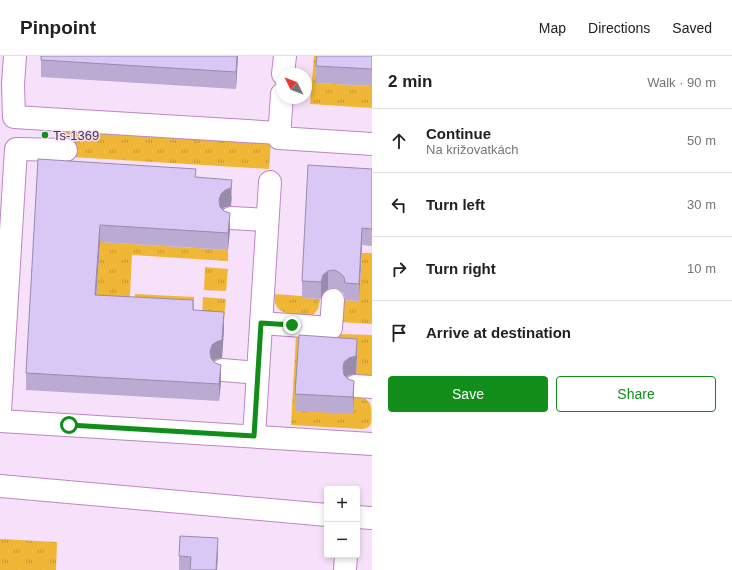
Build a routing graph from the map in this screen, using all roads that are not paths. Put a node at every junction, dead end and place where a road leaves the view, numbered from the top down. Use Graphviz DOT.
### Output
graph roads {
  1 [pos="15,56"];
  2 [pos="285,56"];
  3 [pos="284,68"];
  4 [pos="281,104"];
  5 [pos="279,135"];
  6 [pos="372,144"];
  7 [pos="66,150"];
  8 [pos="270,182"];
  9 [pos="231,218"];
  10 [pos="267,220"];
  11 [pos="333,300"];
  12 [pos="261,323"];
  13 [pos="222,370"];
  14 [pos="258,373"];
  15 [pos="0,411"];
  16 [pos="0,421"];
  17 [pos="254,436"];
  18 [pos="372,444"];
  19 [pos="0,486"];
  20 [pos="324,515"];
  21 [pos="360,517"];
  22 [pos="372,518"];
  23 [pos="346,558"];
  24 [pos="345,570"];
  1 -- 5 [label="street"];
  2 -- 3 [label="street"];
  4 -- 5 [label="street"];
  5 -- 6 [label="street"];
  7 -- 15 [label="street"];
  8 -- 10 [label="street"];
  9 -- 10 [label="street"];
  10 -- 12 [label="street"];
  11 -- 12 [label="street"];
  12 -- 14 [label="street"];
  13 -- 14 [label="street"];
  14 -- 17 [label="street"];
  16 -- 17 [label="street"];
  17 -- 18 [label="street"];
  19 -- 20 [label="street"];
  21 -- 22 [label="street"];
  23 -- 24 [label="street"];
}
